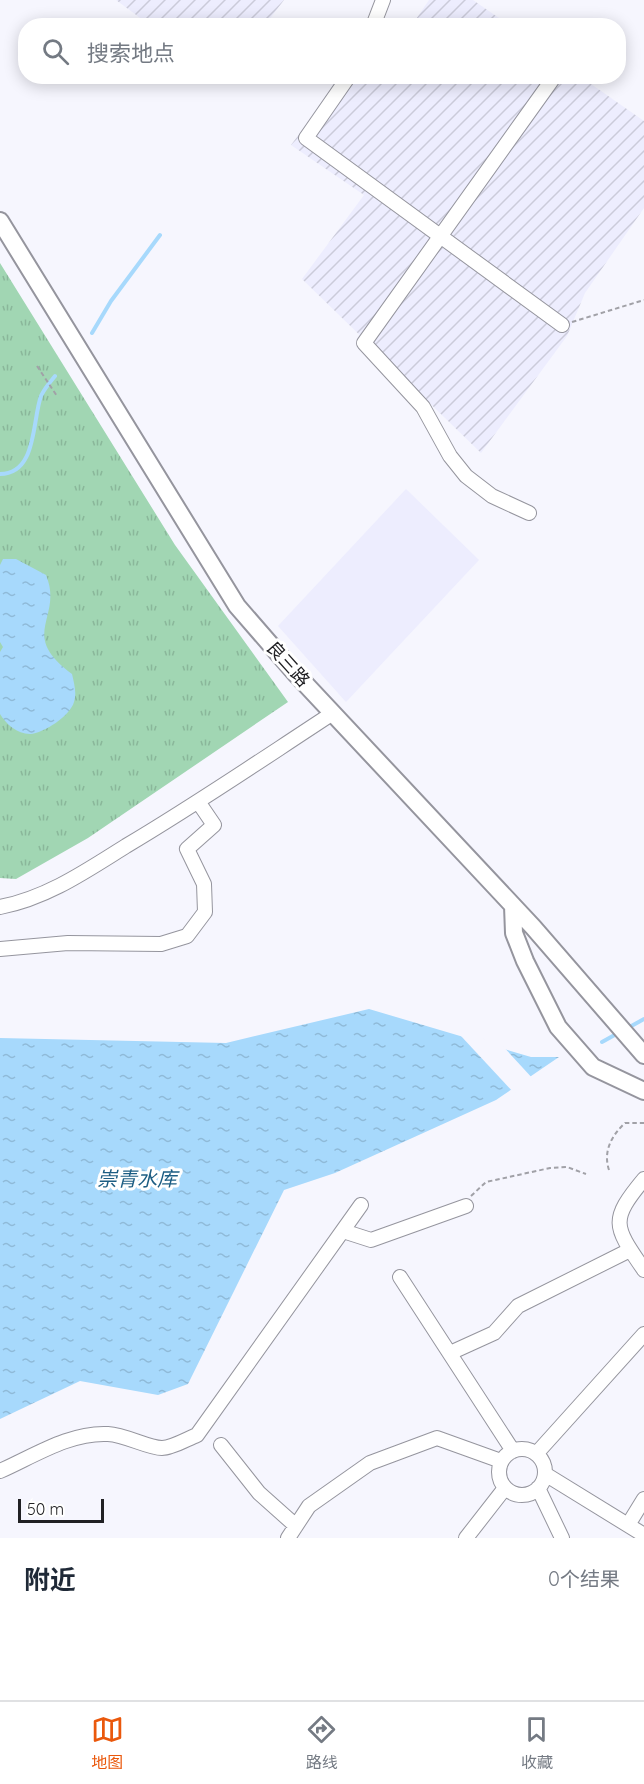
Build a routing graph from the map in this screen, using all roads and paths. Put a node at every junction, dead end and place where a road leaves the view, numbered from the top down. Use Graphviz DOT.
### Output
graph roads {
  1 [pos="383,0"];
  2 [pos="376,18"];
  3 [pos="344,84"];
  4 [pos="549,84"];
  5 [pos="0,221"];
  6 [pos="440,236"];
  7 [pos="644,300"];
  8 [pos="562,325"];
  9 [pos="37,366"];
  10 [pos="57,396"];
  11 [pos="529,513"];
  12 [pos="333,713"];
  13 [pos="199,803"];
  14 [pos="513,906"];
  15 [pos="0,907"];
  16 [pos="0,949"];
  17 [pos="643,1054"];
  18 [pos="644,1091"];
  19 [pos="644,1123"];
  20 [pos="609,1170"];
  21 [pos="586,1174"];
  22 [pos="644,1179"];
  23 [pos="361,1205"];
  24 [pos="466,1206"];
  25 [pos="343,1231"];
  26 [pos="630,1250"];
  27 [pos="644,1269"];
  28 [pos="400,1277"];
  29 [pos="644,1334"];
  30 [pos="450,1353"];
  31 [pos="221,1445"];
  32 [pos="513,1451"];
  33 [pos="536,1454"];
  34 [pos="501,1461"];
  35 [pos="0,1472"];
  36 [pos="545,1474"];
  37 [pos="505,1488"];
  38 [pos="538,1488"];
  39 [pos="644,1499"];
  40 [pos="628,1525"];
  41 [pos="292,1532"];
  42 [pos="644,1535"];
  43 [pos="466,1538"];
  44 [pos="562,1538"];
  1 -- 2 [label="street"];
  3 -- 6 [label="street"];
  4 -- 6 [label="street"];
  5 -- 12 [label="main road, 良三路"];
  6 -- 8 [label="street"];
  6 -- 11 [label="street"];
  7 -- 8 [label="path"];
  9 -- 10 [label="path"];
  12 -- 13 [label="street"];
  12 -- 14 [label="main road, 良三路"];
  13 -- 15 [label="street"];
  13 -- 16 [label="street"];
  14 -- 17 [label="main road, 良三路"];
  14 -- 18 [label="main road"];
  19 -- 20 [label="path"];
  21 -- 24 [label="path"];
  22 -- 26 [label="street"];
  23 -- 25 [label="street"];
  24 -- 25 [label="street"];
  25 -- 35 [label="street"];
  26 -- 27 [label="street"];
  26 -- 30 [label="street"];
  28 -- 30 [label="street"];
  29 -- 33 [label="street"];
  30 -- 32 [label="street"];
  31 -- 41 [label="street"];
  32 -- 33 [label="street"];
  32 -- 34 [label="street"];
  33 -- 36 [label="street"];
  34 -- 37 [label="street"];
  34 -- 41 [label="street"];
  36 -- 38 [label="street"];
  36 -- 40 [label="street"];
  37 -- 38 [label="street"];
  37 -- 43 [label="street"];
  38 -- 44 [label="street"];
  39 -- 40 [label="street"];
  40 -- 42 [label="street"];
}
